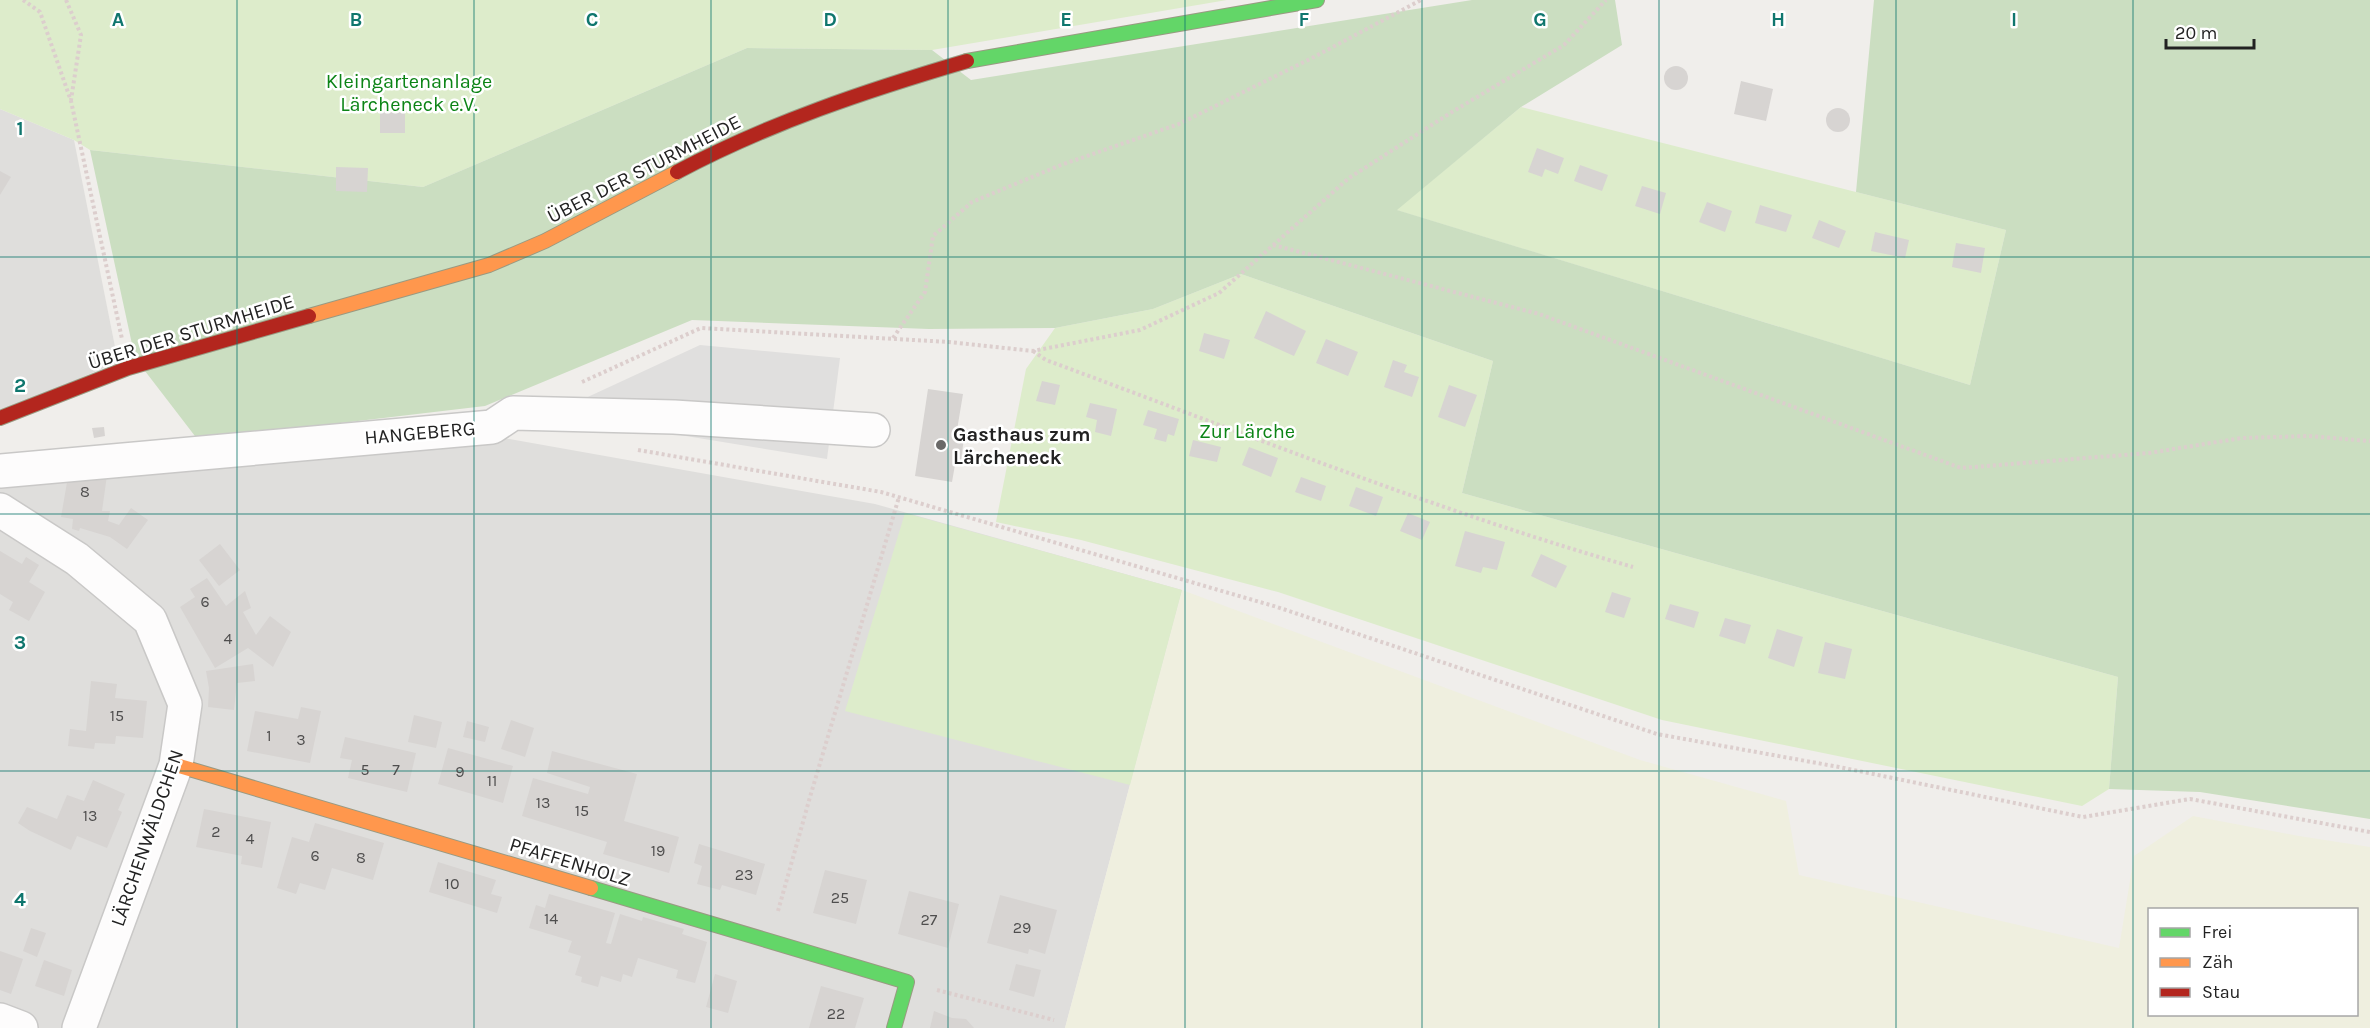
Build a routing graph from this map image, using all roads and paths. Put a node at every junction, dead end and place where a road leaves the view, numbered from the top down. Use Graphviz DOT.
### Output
graph roads {
  1 [pos="22,0"];
  2 [pos="66,0"];
  3 [pos="1317,0"];
  4 [pos="1421,0"];
  5 [pos="1606,0"];
  6 [pos="71,100"];
  7 [pos="1274,245"];
  8 [pos="892,338"];
  9 [pos="1033,351"];
  10 [pos="128,368"];
  11 [pos="576,385"];
  12 [pos="0,418"];
  13 [pos="873,430"];
  14 [pos="2370,441"];
  15 [pos="636,449"];
  16 [pos="0,471"];
  17 [pos="899,497"];
  18 [pos="0,510"];
  19 [pos="1633,567"];
  20 [pos="176,765"];
  21 [pos="2370,832"];
  22 [pos="770,941"];
  23 [pos="908,982"];
  24 [pos="0,1020"];
  25 [pos="1054,1020"];
  26 [pos="21,1028"];
  27 [pos="79,1028"];
  28 [pos="894,1028"];
  1 -- 6 [label="path"];
  2 -- 6 [label="path"];
  3 -- 10 [label="street, ÜBER DER STURMHEIDE"];
  4 -- 8 [label="path"];
  5 -- 7 [label="path"];
  6 -- 10 [label="path"];
  7 -- 9 [label="path"];
  7 -- 14 [label="path"];
  8 -- 9 [label="path"];
  8 -- 11 [label="path"];
  9 -- 19 [label="path"];
  10 -- 12 [label="street, ÜBER DER STURMHEIDE"];
  13 -- 16 [label="street, HANGEBERG"];
  15 -- 17 [label="path"];
  17 -- 21 [label="path"];
  17 -- 22 [label="path"];
  18 -- 20 [label="street, LÄRCHENWÄLDCHEN"];
  20 -- 22 [label="street, PFAFFENHOLZ"];
  20 -- 27 [label="street, LÄRCHENWÄLDCHEN"];
  22 -- 23 [label="street, PFAFFENHOLZ"];
  23 -- 25 [label="path"];
  23 -- 28 [label="street"];
  24 -- 26 [label="street"];
}
